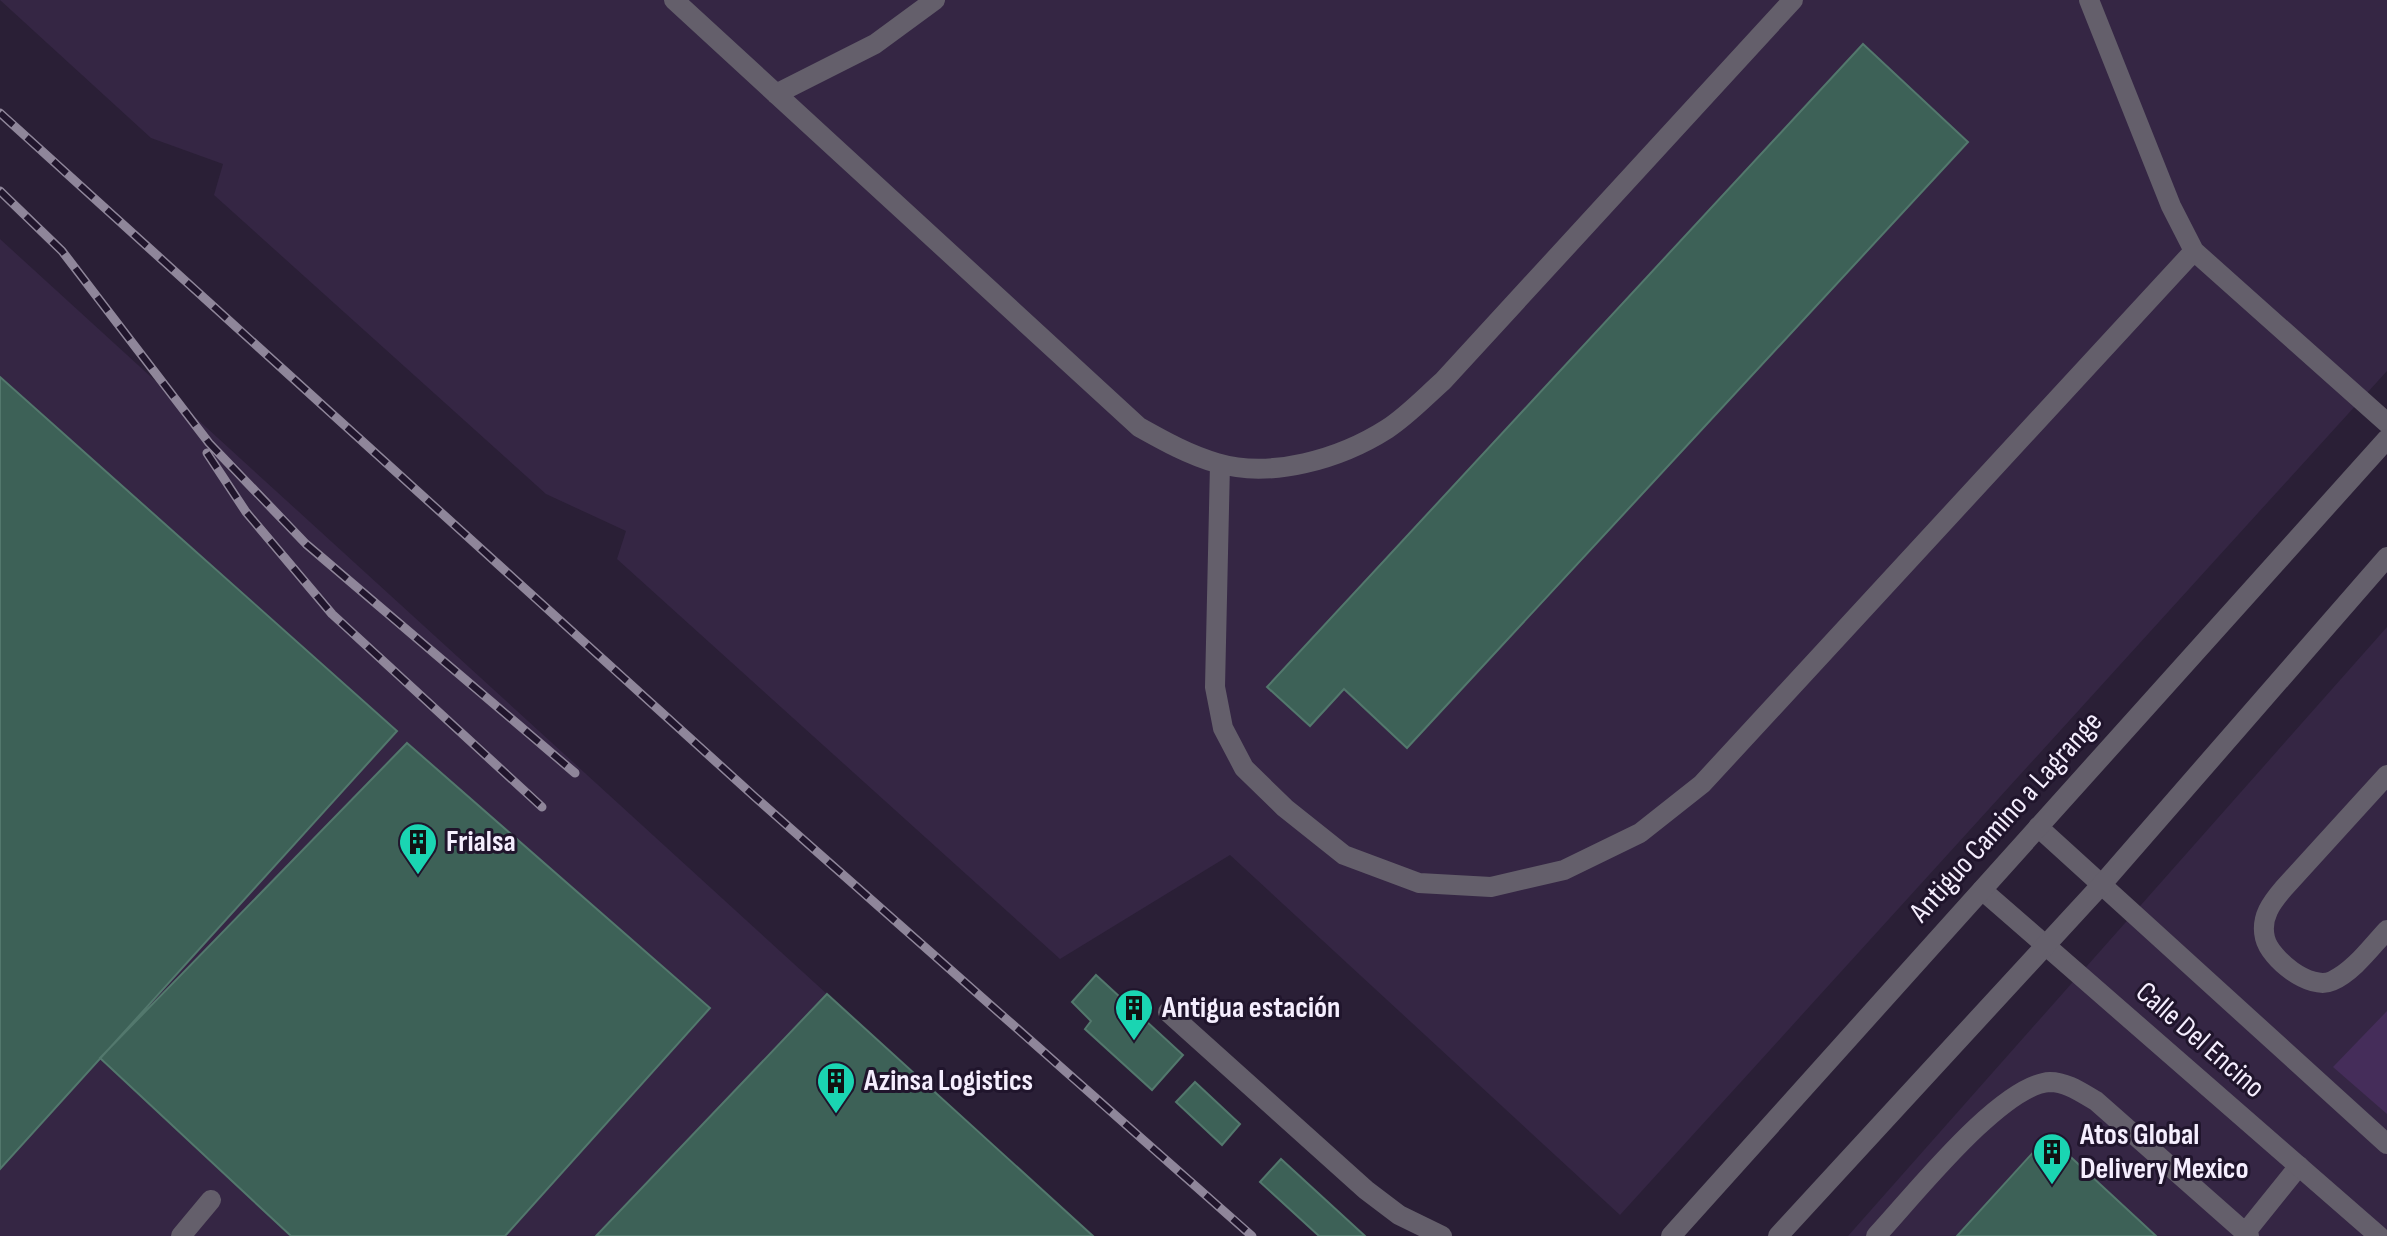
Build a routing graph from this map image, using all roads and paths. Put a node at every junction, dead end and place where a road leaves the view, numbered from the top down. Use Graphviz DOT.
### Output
graph roads {
  1 [pos="674,0"];
  2 [pos="935,0"];
  3 [pos="1793,0"];
  4 [pos="2089,0"];
  5 [pos="776,94"];
  6 [pos="2194,251"];
  7 [pos="2387,423"];
  8 [pos="2387,439"];
  9 [pos="1220,464"];
  10 [pos="2387,557"];
  11 [pos="2387,775"];
  12 [pos="2038,827"];
  13 [pos="2103,883"];
  14 [pos="1982,890"];
  15 [pos="2387,930"];
  16 [pos="2046,945"];
  17 [pos="1168,1012"];
  18 [pos="2387,1144"];
  19 [pos="2299,1166"];
  20 [pos="211,1200"];
  21 [pos="2247,1234"];
  22 [pos="181,1236"];
  23 [pos="1442,1236"];
  24 [pos="1671,1236"];
  25 [pos="1778,1236"];
  26 [pos="1876,1236"];
  27 [pos="2379,1236"];
  1 -- 5 [label="street"];
  2 -- 5 [label="street"];
  3 -- 9 [label="street"];
  4 -- 6 [label="street"];
  5 -- 9 [label="street"];
  6 -- 7 [label="street"];
  6 -- 9 [label="street"];
  8 -- 12 [label="street, Antiguo Camino a Lagrange"];
  10 -- 13 [label="street"];
  11 -- 15 [label="street"];
  12 -- 13 [label="street, Calle Del Encino"];
  12 -- 14 [label="street, Antiguo Camino a Lagrange"];
  13 -- 16 [label="street"];
  13 -- 18 [label="street, Calle Del Encino"];
  14 -- 16 [label="street, Calle Del Encino"];
  14 -- 24 [label="street, Antiguo Camino a Lagrange"];
  16 -- 19 [label="street, Calle Del Encino"];
  16 -- 25 [label="street"];
  17 -- 23 [label="street"];
  19 -- 21 [label="street"];
  19 -- 27 [label="street, Calle Del Encino"];
  20 -- 22 [label="street"];
  21 -- 26 [label="street"];
}
